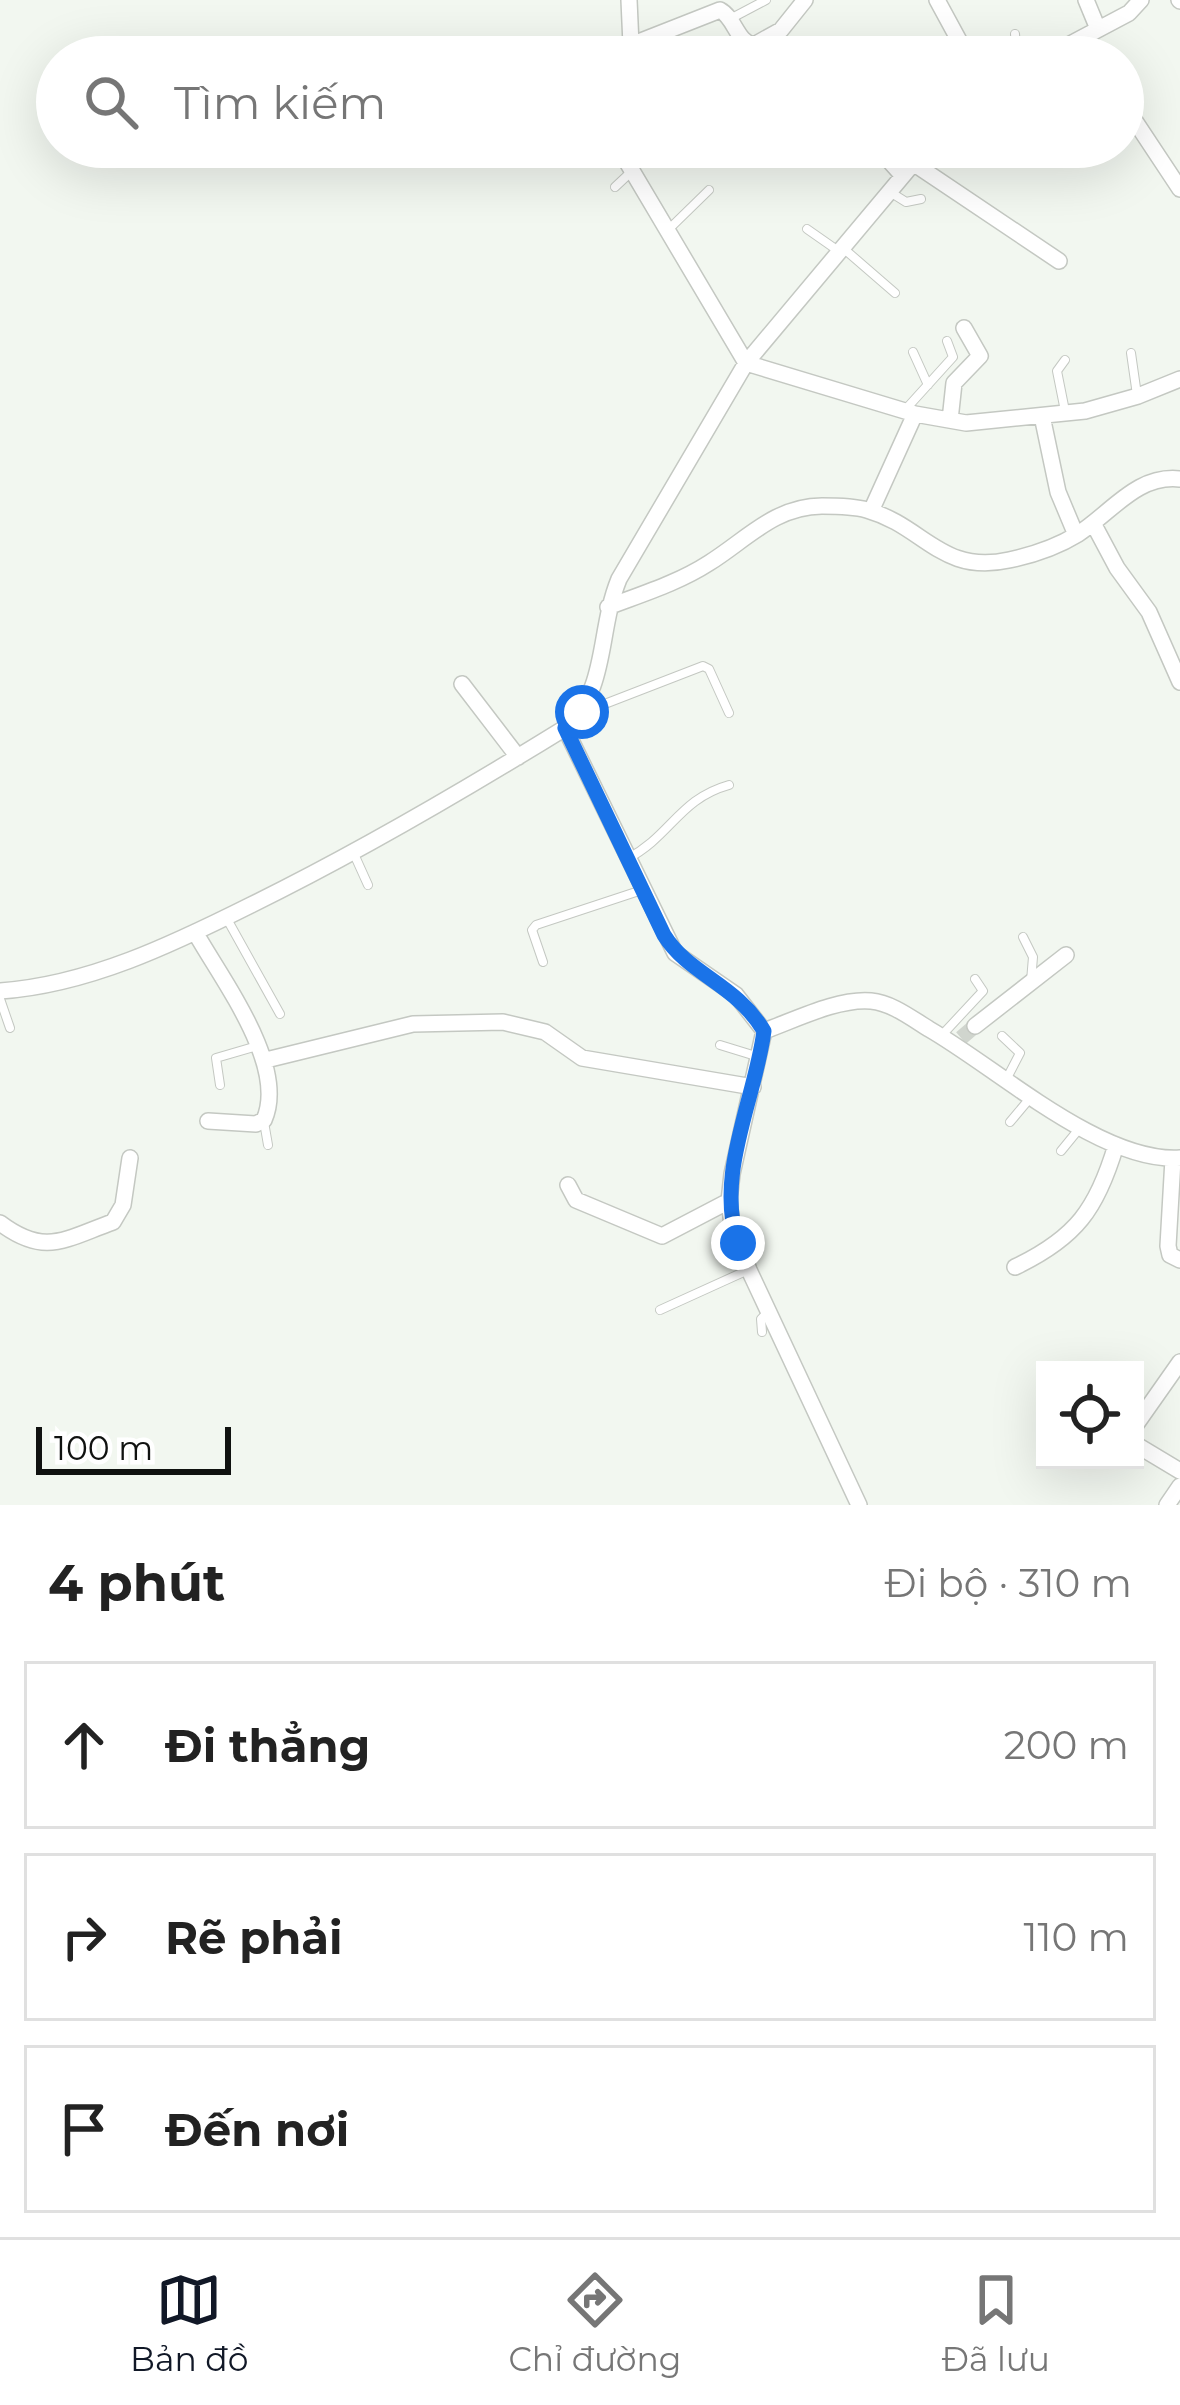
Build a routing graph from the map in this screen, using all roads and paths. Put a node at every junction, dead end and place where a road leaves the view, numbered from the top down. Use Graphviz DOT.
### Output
graph roads {
  1 [pos="629,0"];
  2 [pos="766,0"];
  3 [pos="806,0"];
  4 [pos="937,0"];
  5 [pos="1086,0"];
  6 [pos="1141,0"];
  7 [pos="730,19"];
  8 [pos="1098,29"];
  9 [pos="630,36"];
  10 [pos="660,36"];
  11 [pos="741,36"];
  12 [pos="770,36"];
  13 [pos="957,36"];
  14 [pos="1085,36"];
  15 [pos="1144,135"];
  16 [pos="630,168"];
  17 [pos="908,169"];
  18 [pos="632,171"];
  19 [pos="615,187"];
  20 [pos="1180,189"];
  21 [pos="709,190"];
  22 [pos="889,191"];
  23 [pos="921,199"];
  24 [pos="807,230"];
  25 [pos="668,231"];
  26 [pos="840,249"];
  27 [pos="1059,261"];
  28 [pos="895,293"];
  29 [pos="964,328"];
  30 [pos="947,341"];
  31 [pos="913,352"];
  32 [pos="1131,352"];
  33 [pos="1065,360"];
  34 [pos="746,363"];
  35 [pos="1180,379"];
  36 [pos="928,385"];
  37 [pos="1138,397"];
  38 [pos="910,412"];
  39 [pos="1065,412"];
  40 [pos="1042,416"];
  41 [pos="950,420"];
  42 [pos="1180,479"];
  43 [pos="871,511"];
  44 [pos="1093,523"];
  45 [pos="1076,535"];
  46 [pos="608,607"];
  47 [pos="1180,682"];
  48 [pos="462,684"];
  49 [pos="582,712"];
  50 [pos="729,713"];
  51 [pos="565,728"];
  52 [pos="518,757"];
  53 [pos="730,785"];
  54 [pos="353,853"];
  55 [pos="627,859"];
  56 [pos="368,885"];
  57 [pos="642,890"];
  58 [pos="226,918"];
  59 [pos="195,932"];
  60 [pos="1023,938"];
  61 [pos="1066,955"];
  62 [pos="542,962"];
  63 [pos="975,979"];
  64 [pos="1030,982"];
  65 [pos="0,995"];
  66 [pos="280,1014"];
  67 [pos="975,1026"];
  68 [pos="10,1028"];
  69 [pos="764,1031"];
  70 [pos="1002,1036"];
  71 [pos="952,1039"];
  72 [pos="720,1046"];
  73 [pos="262,1053"];
  74 [pos="760,1057"];
  75 [pos="1007,1078"];
  76 [pos="220,1085"];
  77 [pos="753,1087"];
  78 [pos="1032,1096"];
  79 [pos="264,1120"];
  80 [pos="208,1121"];
  81 [pos="1010,1122"];
  82 [pos="1080,1128"];
  83 [pos="268,1145"];
  84 [pos="1116,1145"];
  85 [pos="1061,1151"];
  86 [pos="130,1158"];
  87 [pos="1176,1159"];
  88 [pos="568,1185"];
  89 [pos="729,1201"];
  90 [pos="0,1223"];
  91 [pos="1180,1260"];
  92 [pos="1015,1267"];
  93 [pos="749,1270"];
  94 [pos="660,1310"];
  95 [pos="769,1312"];
  96 [pos="762,1332"];
  97 [pos="1180,1362"];
  98 [pos="1144,1413"];
  99 [pos="1144,1450"];
  100 [pos="1180,1472"];
  101 [pos="1180,1486"];
  102 [pos="859,1505"];
  103 [pos="1167,1505"];
  1 -- 9 [label="street"];
  2 -- 7 [label="lane"];
  3 -- 12 [label="street"];
  4 -- 13 [label="street"];
  5 -- 8 [label="street"];
  6 -- 8 [label="street"];
  7 -- 10 [label="street"];
  7 -- 11 [label="street"];
  8 -- 14 [label="street"];
  15 -- 20 [label="street"];
  16 -- 18 [label="street"];
  17 -- 22 [label="street"];
  17 -- 27 [label="street"];
  18 -- 19 [label="lane"];
  18 -- 25 [label="street"];
  21 -- 25 [label="lane"];
  22 -- 23 [label="lane"];
  22 -- 26 [label="street"];
  24 -- 26 [label="lane"];
  25 -- 34 [label="street"];
  26 -- 28 [label="lane"];
  26 -- 34 [label="street"];
  29 -- 41 [label="street"];
  30 -- 36 [label="lane"];
  31 -- 36 [label="lane"];
  32 -- 37 [label="lane"];
  33 -- 39 [label="lane"];
  34 -- 38 [label="street"];
  34 -- 46 [label="street"];
  35 -- 37 [label="street"];
  36 -- 38 [label="lane"];
  37 -- 39 [label="street"];
  38 -- 41 [label="street"];
  38 -- 43 [label="street"];
  39 -- 40 [label="street"];
  40 -- 41 [label="street"];
  40 -- 45 [label="street"];
  42 -- 44 [label="street"];
  43 -- 45 [label="street"];
  43 -- 46 [label="street"];
  44 -- 45 [label="street"];
  44 -- 47 [label="street"];
  46 -- 49 [label="street"];
  48 -- 52 [label="street"];
  49 -- 50 [label="lane"];
  49 -- 51 [label="street"];
  51 -- 52 [label="street"];
  51 -- 55 [label="street"];
  52 -- 54 [label="street"];
  53 -- 55 [label="lane"];
  54 -- 56 [label="lane"];
  54 -- 58 [label="street"];
  55 -- 57 [label="street"];
  57 -- 62 [label="lane"];
  57 -- 69 [label="street"];
  58 -- 59 [label="street"];
  58 -- 66 [label="lane"];
  59 -- 65 [label="street"];
  59 -- 73 [label="street"];
  60 -- 64 [label="lane"];
  61 -- 64 [label="street"];
  63 -- 71 [label="lane"];
  64 -- 67 [label="street"];
  65 -- 68 [label="lane"];
  69 -- 71 [label="street"];
  69 -- 74 [label="street"];
  70 -- 75 [label="lane"];
  71 -- 75 [label="street"];
  72 -- 74 [label="lane"];
  73 -- 76 [label="lane"];
  73 -- 77 [label="street"];
  73 -- 79 [label="street"];
  74 -- 77 [label="street"];
  75 -- 78 [label="street"];
  77 -- 89 [label="street"];
  78 -- 81 [label="lane"];
  78 -- 82 [label="street"];
  79 -- 80 [label="street"];
  79 -- 83 [label="lane"];
  82 -- 84 [label="street"];
  82 -- 85 [label="lane"];
  84 -- 87 [label="street"];
  84 -- 92 [label="street"];
  86 -- 90 [label="street"];
  87 -- 91 [label="street"];
  88 -- 89 [label="street"];
  89 -- 93 [label="street"];
  93 -- 94 [label="lane"];
  93 -- 95 [label="street"];
  95 -- 96 [label="lane"];
  95 -- 102 [label="street"];
  97 -- 98 [label="street"];
  99 -- 100 [label="street"];
  101 -- 103 [label="street"];
}
